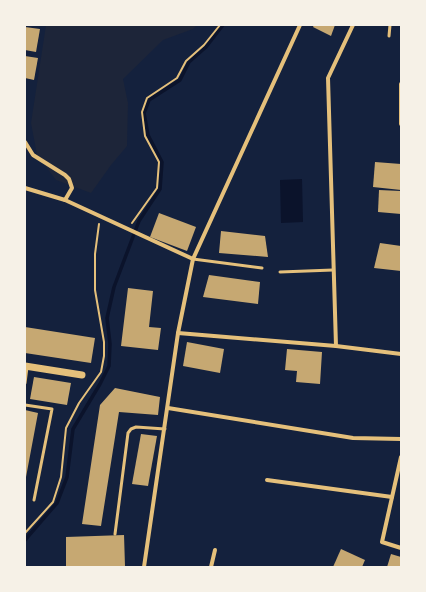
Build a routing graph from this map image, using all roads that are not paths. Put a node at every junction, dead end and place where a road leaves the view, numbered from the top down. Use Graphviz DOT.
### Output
graph roads {
  1 [pos="300,25"];
  2 [pos="353,25"];
  3 [pos="390,25"];
  4 [pos="389,36"];
  5 [pos="401,84"];
  6 [pos="401,124"];
  7 [pos="25,142"];
  8 [pos="25,188"];
  9 [pos="65,200"];
  10 [pos="193,259"];
  11 [pos="262,268"];
  12 [pos="333,270"];
  13 [pos="280,272"];
  14 [pos="178,333"];
  15 [pos="336,346"];
  16 [pos="401,354"];
  17 [pos="26,366"];
  18 [pos="82,375"];
  19 [pos="25,383"];
  20 [pos="25,405"];
  21 [pos="168,408"];
  22 [pos="165,429"];
  23 [pos="401,440"];
  24 [pos="401,457"];
  25 [pos="399,477"];
  26 [pos="267,480"];
  27 [pos="392,497"];
  28 [pos="34,500"];
  29 [pos="115,534"];
  30 [pos="401,548"];
  31 [pos="215,550"];
  32 [pos="144,567"];
  33 [pos="212,567"];
  1 -- 10 [label="street"];
  2 -- 12 [label="street"];
  3 -- 4 [label="lane"];
  5 -- 6 [label="street"];
  7 -- 9 [label="street"];
  8 -- 9 [label="street"];
  9 -- 10 [label="street"];
  10 -- 11 [label="lane"];
  10 -- 14 [label="street"];
  12 -- 13 [label="lane"];
  12 -- 15 [label="street"];
  14 -- 15 [label="street"];
  14 -- 21 [label="street"];
  15 -- 16 [label="street"];
  17 -- 18 [label="street"];
  17 -- 19 [label="lane"];
  20 -- 28 [label="lane"];
  21 -- 22 [label="street"];
  21 -- 23 [label="street"];
  22 -- 29 [label="lane"];
  22 -- 32 [label="street"];
  24 -- 25 [label="street"];
  25 -- 27 [label="street"];
  26 -- 27 [label="street"];
  27 -- 30 [label="street"];
  31 -- 33 [label="street"];
}
